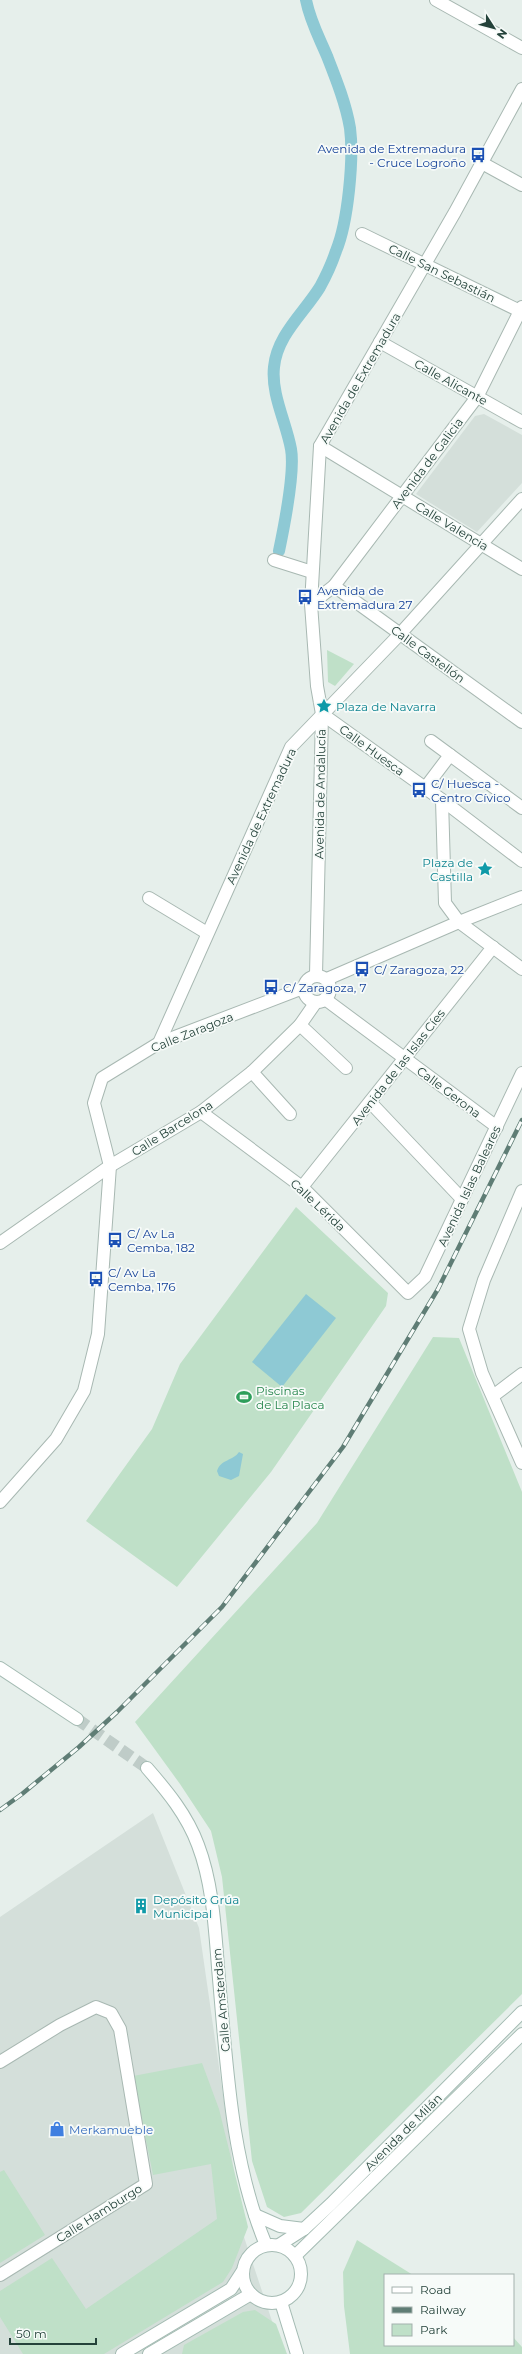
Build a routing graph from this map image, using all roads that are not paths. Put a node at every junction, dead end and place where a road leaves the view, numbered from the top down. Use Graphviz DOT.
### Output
graph roads {
  1 [pos="436,0"];
  2 [pos="522,48"];
  3 [pos="522,89"];
  4 [pos="482,163"];
  5 [pos="522,184"];
  6 [pos="362,234"];
  7 [pos="425,265"];
  8 [pos="521,310"];
  9 [pos="380,342"];
  10 [pos="477,397"];
  11 [pos="522,422"];
  12 [pos="320,446"];
  13 [pos="402,496"];
  14 [pos="522,499"];
  15 [pos="518,510"];
  16 [pos="481,544"];
  17 [pos="274,560"];
  18 [pos="522,569"];
  19 [pos="312,572"];
  20 [pos="334,586"];
  21 [pos="311,604"];
  22 [pos="400,634"];
  23 [pos="322,714"];
  24 [pos="520,717"];
  25 [pos="431,741"];
  26 [pos="450,755"];
  27 [pos="425,788"];
  28 [pos="442,800"];
  29 [pos="522,808"];
  30 [pos="522,861"];
  31 [pos="522,897"];
  32 [pos="149,898"];
  33 [pos="459,922"];
  34 [pos="207,933"];
  35 [pos="493,947"];
  36 [pos="522,969"];
  37 [pos="321,977"];
  38 [pos="303,988"];
  39 [pos="320,1001"];
  40 [pos="300,1025"];
  41 [pos="159,1043"];
  42 [pos="405,1059"];
  43 [pos="346,1068"];
  44 [pos="252,1072"];
  45 [pos="522,1073"];
  46 [pos="370,1102"];
  47 [pos="201,1112"];
  48 [pos="290,1114"];
  49 [pos="497,1127"];
  50 [pos="110,1166"];
  51 [pos="302,1187"];
  52 [pos="522,1191"];
  53 [pos="462,1199"];
  54 [pos="0,1243"];
  55 [pos="408,1293"];
  56 [pos="522,1374"];
  57 [pos="493,1396"];
  58 [pos="522,1463"];
  59 [pos="0,1502"];
  60 [pos="0,1668"];
  61 [pos="77,1719"];
  62 [pos="147,1768"];
  63 [pos="522,2012"];
  64 [pos="522,2034"];
  65 [pos="0,2062"];
  66 [pos="255,2215"];
  67 [pos="304,2228"];
  68 [pos="266,2245"];
  69 [pos="279,2246"];
  70 [pos="295,2256"];
  71 [pos="242,2272"];
  72 [pos="0,2275"];
  73 [pos="251,2294"];
  74 [pos="281,2302"];
  75 [pos="122,2354"];
  76 [pos="150,2354"];
  77 [pos="297,2354"];
  1 -- 2 [label="street"];
  3 -- 4 [label="street, Avenida de Extremadura"];
  4 -- 5 [label="street"];
  4 -- 7 [label="street, Avenida de Extremadura"];
  6 -- 7 [label="street, Calle San Sebastián"];
  7 -- 8 [label="street, Calle San Sebastián"];
  7 -- 9 [label="street, Avenida de Extremadura"];
  8 -- 10 [label="street, Avenida de Galicia"];
  9 -- 10 [label="street, Calle Alicante"];
  9 -- 12 [label="street, Avenida de Extremadura"];
  10 -- 11 [label="street, Calle Alicante"];
  10 -- 13 [label="street, Avenida de Galicia"];
  12 -- 13 [label="street, Calle Valencia"];
  12 -- 19 [label="street, Avenida de Extremadura"];
  13 -- 16 [label="street, Calle Valencia"];
  13 -- 20 [label="street, Avenida de Galicia"];
  14 -- 15 [label="street, Avenida de Andalucía"];
  15 -- 16 [label="street, Avenida de Andalucía"];
  16 -- 18 [label="street, Calle Valencia"];
  16 -- 22 [label="street, Avenida de Andalucía"];
  17 -- 19 [label="street"];
  19 -- 21 [label="street, Avenida de Extremadura"];
  20 -- 21 [label="street, Avenida de Galicia"];
  20 -- 22 [label="street, Calle Castellón"];
  21 -- 23 [label="street, Avenida de Extremadura"];
  22 -- 23 [label="street, Avenida de Andalucía"];
  22 -- 24 [label="street, Calle Castellón"];
  23 -- 27 [label="street, Calle Huesca"];
  23 -- 34 [label="street, Avenida de Extremadura"];
  23 -- 37 [label="street, Avenida de Andalucía"];
  25 -- 26 [label="street"];
  26 -- 27 [label="street"];
  26 -- 29 [label="street"];
  27 -- 28 [label="street, Calle Huesca"];
  28 -- 30 [label="street, Calle Huesca"];
  28 -- 33 [label="street"];
  31 -- 33 [label="street"];
  32 -- 34 [label="street"];
  33 -- 35 [label="street"];
  33 -- 37 [label="street"];
  34 -- 41 [label="street, Avenida de Extremadura"];
  35 -- 36 [label="street"];
  35 -- 42 [label="street, Avenida de las Islas Cíes"];
  37 -- 38 [label="street"];
  37 -- 39 [label="street"];
  38 -- 39 [label="street"];
  38 -- 41 [label="street, Calle Zaragoza"];
  39 -- 40 [label="street, Calle Barcelona"];
  39 -- 42 [label="street, Calle Gerona"];
  40 -- 43 [label="street"];
  40 -- 44 [label="street, Calle Barcelona"];
  41 -- 50 [label="street, Calle Zaragoza"];
  42 -- 46 [label="street, Avenida de las Islas Cíes"];
  42 -- 49 [label="street, Calle Gerona"];
  44 -- 47 [label="street, Calle Barcelona"];
  44 -- 48 [label="street"];
  45 -- 49 [label="street, Avenida Islas Baleares"];
  46 -- 51 [label="street, Avenida de las Islas Cíes"];
  46 -- 53 [label="street"];
  47 -- 50 [label="street, Calle Barcelona"];
  47 -- 51 [label="street, Calle Lérida"];
  49 -- 53 [label="street, Avenida Islas Baleares"];
  50 -- 54 [label="street, Calle Barcelona"];
  50 -- 59 [label="street, Calle Zaragoza"];
  51 -- 55 [label="street, Calle Lérida"];
  52 -- 57 [label="street"];
  53 -- 55 [label="street, Avenida Islas Baleares"];
  56 -- 57 [label="street"];
  57 -- 58 [label="street"];
  60 -- 61 [label="street"];
  62 -- 66 [label="street, Calle Amsterdam"];
  63 -- 67 [label="street, Avenida de Milán"];
  64 -- 70 [label="street, Avenida de Milán"];
  65 -- 72 [label="street, Calle Hamburgo"];
  66 -- 67 [label="street"];
  66 -- 68 [label="street, Calle Amsterdam"];
  67 -- 69 [label="street, Avenida de Milán"];
  68 -- 69 [label="street"];
  68 -- 71 [label="street"];
  69 -- 70 [label="street"];
  70 -- 74 [label="street"];
  71 -- 73 [label="street"];
  71 -- 75 [label="street"];
  73 -- 74 [label="street"];
  73 -- 76 [label="street"];
  74 -- 77 [label="street"];
}
